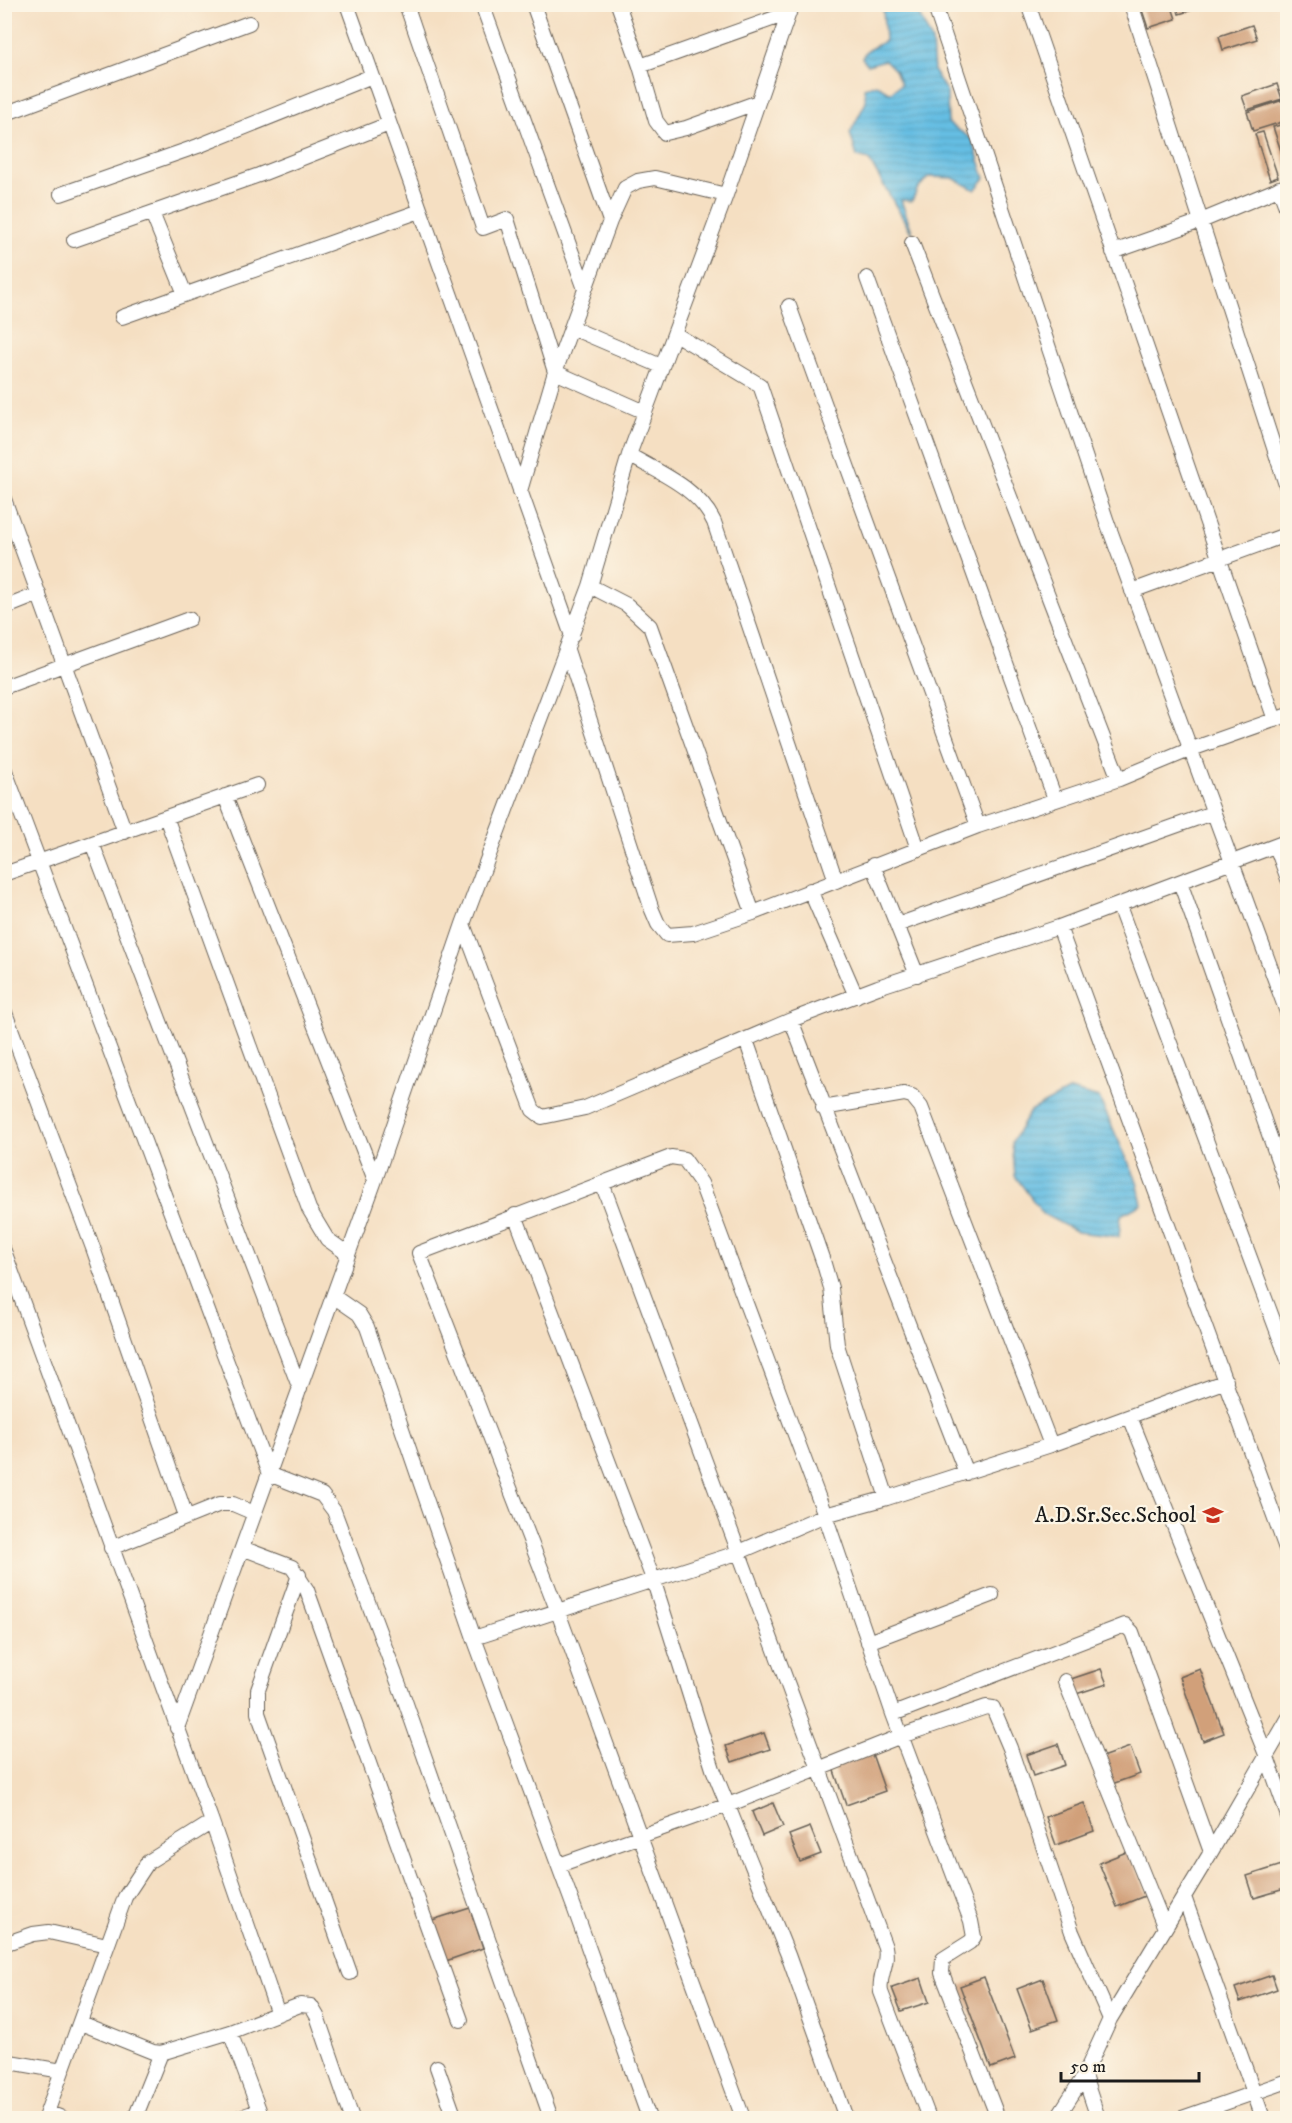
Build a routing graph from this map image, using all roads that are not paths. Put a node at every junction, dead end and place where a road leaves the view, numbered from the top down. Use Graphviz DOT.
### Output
graph roads {
  1 [pos="347,4"];
  2 [pos="406,4"];
  3 [pos="483,4"];
  4 [pos="532,4"];
  5 [pos="618,4"];
  6 [pos="934,4"];
  7 [pos="1028,4"];
  8 [pos="1131,4"];
  9 [pos="791,9"];
  10 [pos="249,23"];
  11 [pos="640,66"];
  12 [pos="372,76"];
  13 [pos="758,102"];
  14 [pos="4,114"];
  15 [pos="389,124"];
  16 [pos="1283,186"];
  17 [pos="61,194"];
  18 [pos="726,195"];
  19 [pos="420,211"];
  20 [pos="1287,212"];
  21 [pos="152,213"];
  22 [pos="610,221"];
  23 [pos="1201,221"];
  24 [pos="74,240"];
  25 [pos="912,243"];
  26 [pos="1113,252"];
  27 [pos="867,278"];
  28 [pos="585,289"];
  29 [pos="184,294"];
  30 [pos="789,306"];
  31 [pos="122,317"];
  32 [pos="572,328"];
  33 [pos="675,334"];
  34 [pos="661,366"];
  35 [pos="555,372"];
  36 [pos="645,412"];
  37 [pos="629,455"];
  38 [pos="1287,490"];
  39 [pos="520,491"];
  40 [pos="4,499"];
  41 [pos="1287,534"];
  42 [pos="1220,558"];
  43 [pos="590,586"];
  44 [pos="1132,591"];
  45 [pos="39,594"];
  46 [pos="4,608"];
  47 [pos="189,619"];
  48 [pos="572,636"];
  49 [pos="567,650"];
  50 [pos="64,666"];
  51 [pos="4,687"];
  52 [pos="1281,718"];
  53 [pos="1189,750"];
  54 [pos="4,768"];
  55 [pos="1119,779"];
  56 [pos="258,785"];
  57 [pos="225,796"];
  58 [pos="1055,799"];
  59 [pos="1212,813"];
  60 [pos="166,817"];
  61 [pos="978,826"];
  62 [pos="125,832"];
  63 [pos="92,843"];
  64 [pos="1282,844"];
  65 [pos="918,849"];
  66 [pos="39,862"];
  67 [pos="1231,862"];
  68 [pos="873,865"];
  69 [pos="4,874"];
  70 [pos="1287,879"];
  71 [pos="836,881"];
  72 [pos="1180,882"];
  73 [pos="810,890"];
  74 [pos="1119,906"];
  75 [pos="753,913"];
  76 [pos="463,924"];
  77 [pos="897,925"];
  78 [pos="1059,927"];
  79 [pos="917,975"];
  80 [pos="856,996"];
  81 [pos="4,1010"];
  82 [pos="1287,1015"];
  83 [pos="791,1020"];
  84 [pos="746,1040"];
  85 [pos="823,1108"];
  86 [pos="375,1180"];
  87 [pos="602,1183"];
  88 [pos="1287,1188"];
  89 [pos="515,1215"];
  90 [pos="4,1251"];
  91 [pos="348,1254"];
  92 [pos="333,1296"];
  93 [pos="1287,1360"];
  94 [pos="1226,1381"];
  95 [pos="300,1389"];
  96 [pos="1130,1417"];
  97 [pos="1051,1445"];
  98 [pos="966,1473"];
  99 [pos="269,1474"];
  100 [pos="887,1498"];
  101 [pos="254,1514"];
  102 [pos="825,1515"];
  103 [pos="186,1516"];
  104 [pos="1287,1521"];
  105 [pos="1281,1535"];
  106 [pos="111,1548"];
  107 [pos="242,1548"];
  108 [pos="738,1553"];
  109 [pos="1287,1554"];
  110 [pos="299,1575"];
  111 [pos="653,1579"];
  112 [pos="992,1595"];
  113 [pos="558,1612"];
  114 [pos="474,1638"];
  115 [pos="868,1642"];
  116 [pos="1065,1681"];
  117 [pos="893,1714"];
  118 [pos="1287,1719"];
  119 [pos="177,1728"];
  120 [pos="900,1736"];
  121 [pos="1267,1756"];
  122 [pos="819,1768"];
  123 [pos="728,1805"];
  124 [pos="1287,1816"];
  125 [pos="212,1822"];
  126 [pos="640,1837"];
  127 [pos="1211,1852"];
  128 [pos="559,1865"];
  129 [pos="1184,1898"];
  130 [pos="1165,1928"];
  131 [pos="4,1944"];
  132 [pos="107,1945"];
  133 [pos="350,1973"];
  134 [pos="278,2014"];
  135 [pos="1110,2019"];
  136 [pos="461,2020"];
  137 [pos="81,2023"];
  138 [pos="230,2032"];
  139 [pos="161,2053"];
  140 [pos="4,2061"];
  141 [pos="437,2067"];
  142 [pos="62,2071"];
  143 [pos="1084,2076"];
  144 [pos="1287,2081"];
  145 [pos="1254,2092"];
  146 [pos="1218,2112"];
  147 [pos="260,2114"];
  148 [pos="46,2115"];
  149 [pos="62,2118"];
  150 [pos="135,2118"];
  151 [pos="237,2118"];
  152 [pos="352,2118"];
  153 [pos="455,2118"];
  154 [pos="551,2118"];
  155 [pos="649,2118"];
  156 [pos="743,2118"];
  157 [pos="846,2118"];
  158 [pos="929,2118"];
  159 [pos="998,2118"];
  160 [pos="1057,2118"];
  161 [pos="1098,2118"];
  162 [pos="1182,2118"];
  163 [pos="1263,2118"];
  1 -- 12 [label="street"];
  2 -- 35 [label="street"];
  3 -- 28 [label="street"];
  4 -- 22 [label="street"];
  5 -- 11 [label="street"];
  6 -- 44 [label="street"];
  7 -- 26 [label="street"];
  8 -- 23 [label="street"];
  9 -- 11 [label="street"];
  9 -- 13 [label="street"];
  10 -- 14 [label="street"];
  11 -- 13 [label="street"];
  12 -- 15 [label="street"];
  12 -- 17 [label="street"];
  13 -- 18 [label="street"];
  15 -- 19 [label="street"];
  15 -- 21 [label="street"];
  16 -- 20 [label="street"];
  16 -- 23 [label="street"];
  18 -- 22 [label="street"];
  18 -- 33 [label="street"];
  19 -- 29 [label="street"];
  19 -- 39 [label="street"];
  21 -- 24 [label="street"];
  21 -- 29 [label="street"];
  22 -- 28 [label="street"];
  23 -- 26 [label="street"];
  23 -- 38 [label="street"];
  25 -- 55 [label="street"];
  26 -- 42 [label="street"];
  27 -- 58 [label="street"];
  28 -- 32 [label="street"];
  29 -- 31 [label="street"];
  30 -- 61 [label="street"];
  32 -- 34 [label="street"];
  32 -- 35 [label="street"];
  33 -- 34 [label="street"];
  33 -- 65 [label="street"];
  34 -- 36 [label="street"];
  35 -- 36 [label="street"];
  35 -- 39 [label="street"];
  36 -- 37 [label="street"];
  37 -- 43 [label="street"];
  37 -- 71 [label="street"];
  39 -- 48 [label="street"];
  40 -- 45 [label="street"];
  41 -- 42 [label="street"];
  42 -- 44 [label="street"];
  42 -- 52 [label="street"];
  43 -- 48 [label="street"];
  43 -- 75 [label="street"];
  44 -- 53 [label="street"];
  45 -- 46 [label="street"];
  45 -- 50 [label="street"];
  47 -- 50 [label="street"];
  48 -- 49 [label="street"];
  49 -- 75 [label="street"];
  49 -- 76 [label="street"];
  50 -- 51 [label="street"];
  50 -- 62 [label="street"];
  52 -- 53 [label="street"];
  53 -- 55 [label="street"];
  53 -- 59 [label="street"];
  54 -- 66 [label="street"];
  55 -- 58 [label="street"];
  56 -- 57 [label="street"];
  57 -- 60 [label="street"];
  57 -- 86 [label="street"];
  58 -- 61 [label="street"];
  59 -- 67 [label="street"];
  59 -- 77 [label="street"];
  60 -- 62 [label="street"];
  60 -- 91 [label="street"];
  61 -- 65 [label="street"];
  62 -- 63 [label="street"];
  63 -- 66 [label="street"];
  63 -- 95 [label="street"];
  64 -- 67 [label="street"];
  64 -- 70 [label="street"];
  65 -- 68 [label="street"];
  66 -- 69 [label="street"];
  66 -- 99 [label="street"];
  67 -- 72 [label="street"];
  67 -- 82 [label="street"];
  68 -- 71 [label="street"];
  68 -- 77 [label="street"];
  71 -- 73 [label="street"];
  72 -- 74 [label="street"];
  72 -- 88 [label="street"];
  73 -- 75 [label="street"];
  73 -- 80 [label="street"];
  74 -- 78 [label="street"];
  74 -- 93 [label="street"];
  76 -- 84 [label="street"];
  76 -- 86 [label="street"];
  77 -- 79 [label="street"];
  78 -- 79 [label="street"];
  78 -- 94 [label="street"];
  79 -- 80 [label="street"];
  80 -- 83 [label="street"];
  81 -- 103 [label="street"];
  83 -- 84 [label="street"];
  83 -- 85 [label="street"];
  84 -- 100 [label="street"];
  85 -- 97 [label="street"];
  85 -- 98 [label="street"];
  86 -- 91 [label="street"];
  87 -- 89 [label="street"];
  87 -- 102 [label="street"];
  87 -- 108 [label="street"];
  89 -- 111 [label="street"];
  89 -- 113 [label="street"];
  90 -- 106 [label="street"];
  91 -- 92 [label="street"];
  92 -- 95 [label="street"];
  92 -- 114 [label="street"];
  94 -- 96 [label="street"];
  94 -- 105 [label="street"];
  95 -- 99 [label="street"];
  96 -- 97 [label="street"];
  96 -- 121 [label="street"];
  97 -- 98 [label="street"];
  98 -- 100 [label="street"];
  99 -- 101 [label="street"];
  99 -- 154 [label="street"];
  100 -- 102 [label="street"];
  101 -- 103 [label="street"];
  101 -- 107 [label="street"];
  102 -- 108 [label="street"];
  102 -- 115 [label="street"];
  103 -- 106 [label="street"];
  104 -- 105 [label="street"];
  105 -- 109 [label="street"];
  106 -- 119 [label="street"];
  107 -- 110 [label="street"];
  107 -- 119 [label="street"];
  108 -- 111 [label="street"];
  108 -- 122 [label="street"];
  110 -- 133 [label="street"];
  110 -- 136 [label="street"];
  111 -- 113 [label="street"];
  111 -- 123 [label="street"];
  112 -- 115 [label="street"];
  113 -- 114 [label="street"];
  113 -- 126 [label="street"];
  114 -- 128 [label="street"];
  115 -- 117 [label="street"];
  116 -- 130 [label="street"];
  117 -- 120 [label="street"];
  117 -- 127 [label="street"];
  118 -- 121 [label="street"];
  119 -- 125 [label="street"];
  120 -- 122 [label="street"];
  120 -- 135 [label="street"];
  120 -- 159 [label="street"];
  121 -- 124 [label="street"];
  121 -- 127 [label="street"];
  122 -- 123 [label="street"];
  122 -- 158 [label="street"];
  123 -- 126 [label="street"];
  123 -- 157 [label="street"];
  125 -- 132 [label="street"];
  125 -- 134 [label="street"];
  126 -- 128 [label="street"];
  126 -- 156 [label="street"];
  127 -- 129 [label="street"];
  128 -- 155 [label="street"];
  129 -- 130 [label="street"];
  129 -- 145 [label="street"];
  130 -- 135 [label="street"];
  131 -- 132 [label="street"];
  132 -- 137 [label="street"];
  134 -- 138 [label="street"];
  134 -- 152 [label="street"];
  135 -- 143 [label="street"];
  137 -- 139 [label="street"];
  137 -- 142 [label="street"];
  138 -- 139 [label="street"];
  138 -- 147 [label="street"];
  139 -- 150 [label="street"];
  140 -- 142 [label="street"];
  141 -- 153 [label="street"];
  142 -- 148 [label="street"];
  143 -- 160 [label="street"];
  143 -- 161 [label="street"];
  144 -- 145 [label="street"];
  145 -- 146 [label="street"];
  145 -- 163 [label="street"];
  146 -- 162 [label="street"];
  147 -- 151 [label="street"];
  148 -- 149 [label="street"];
}
